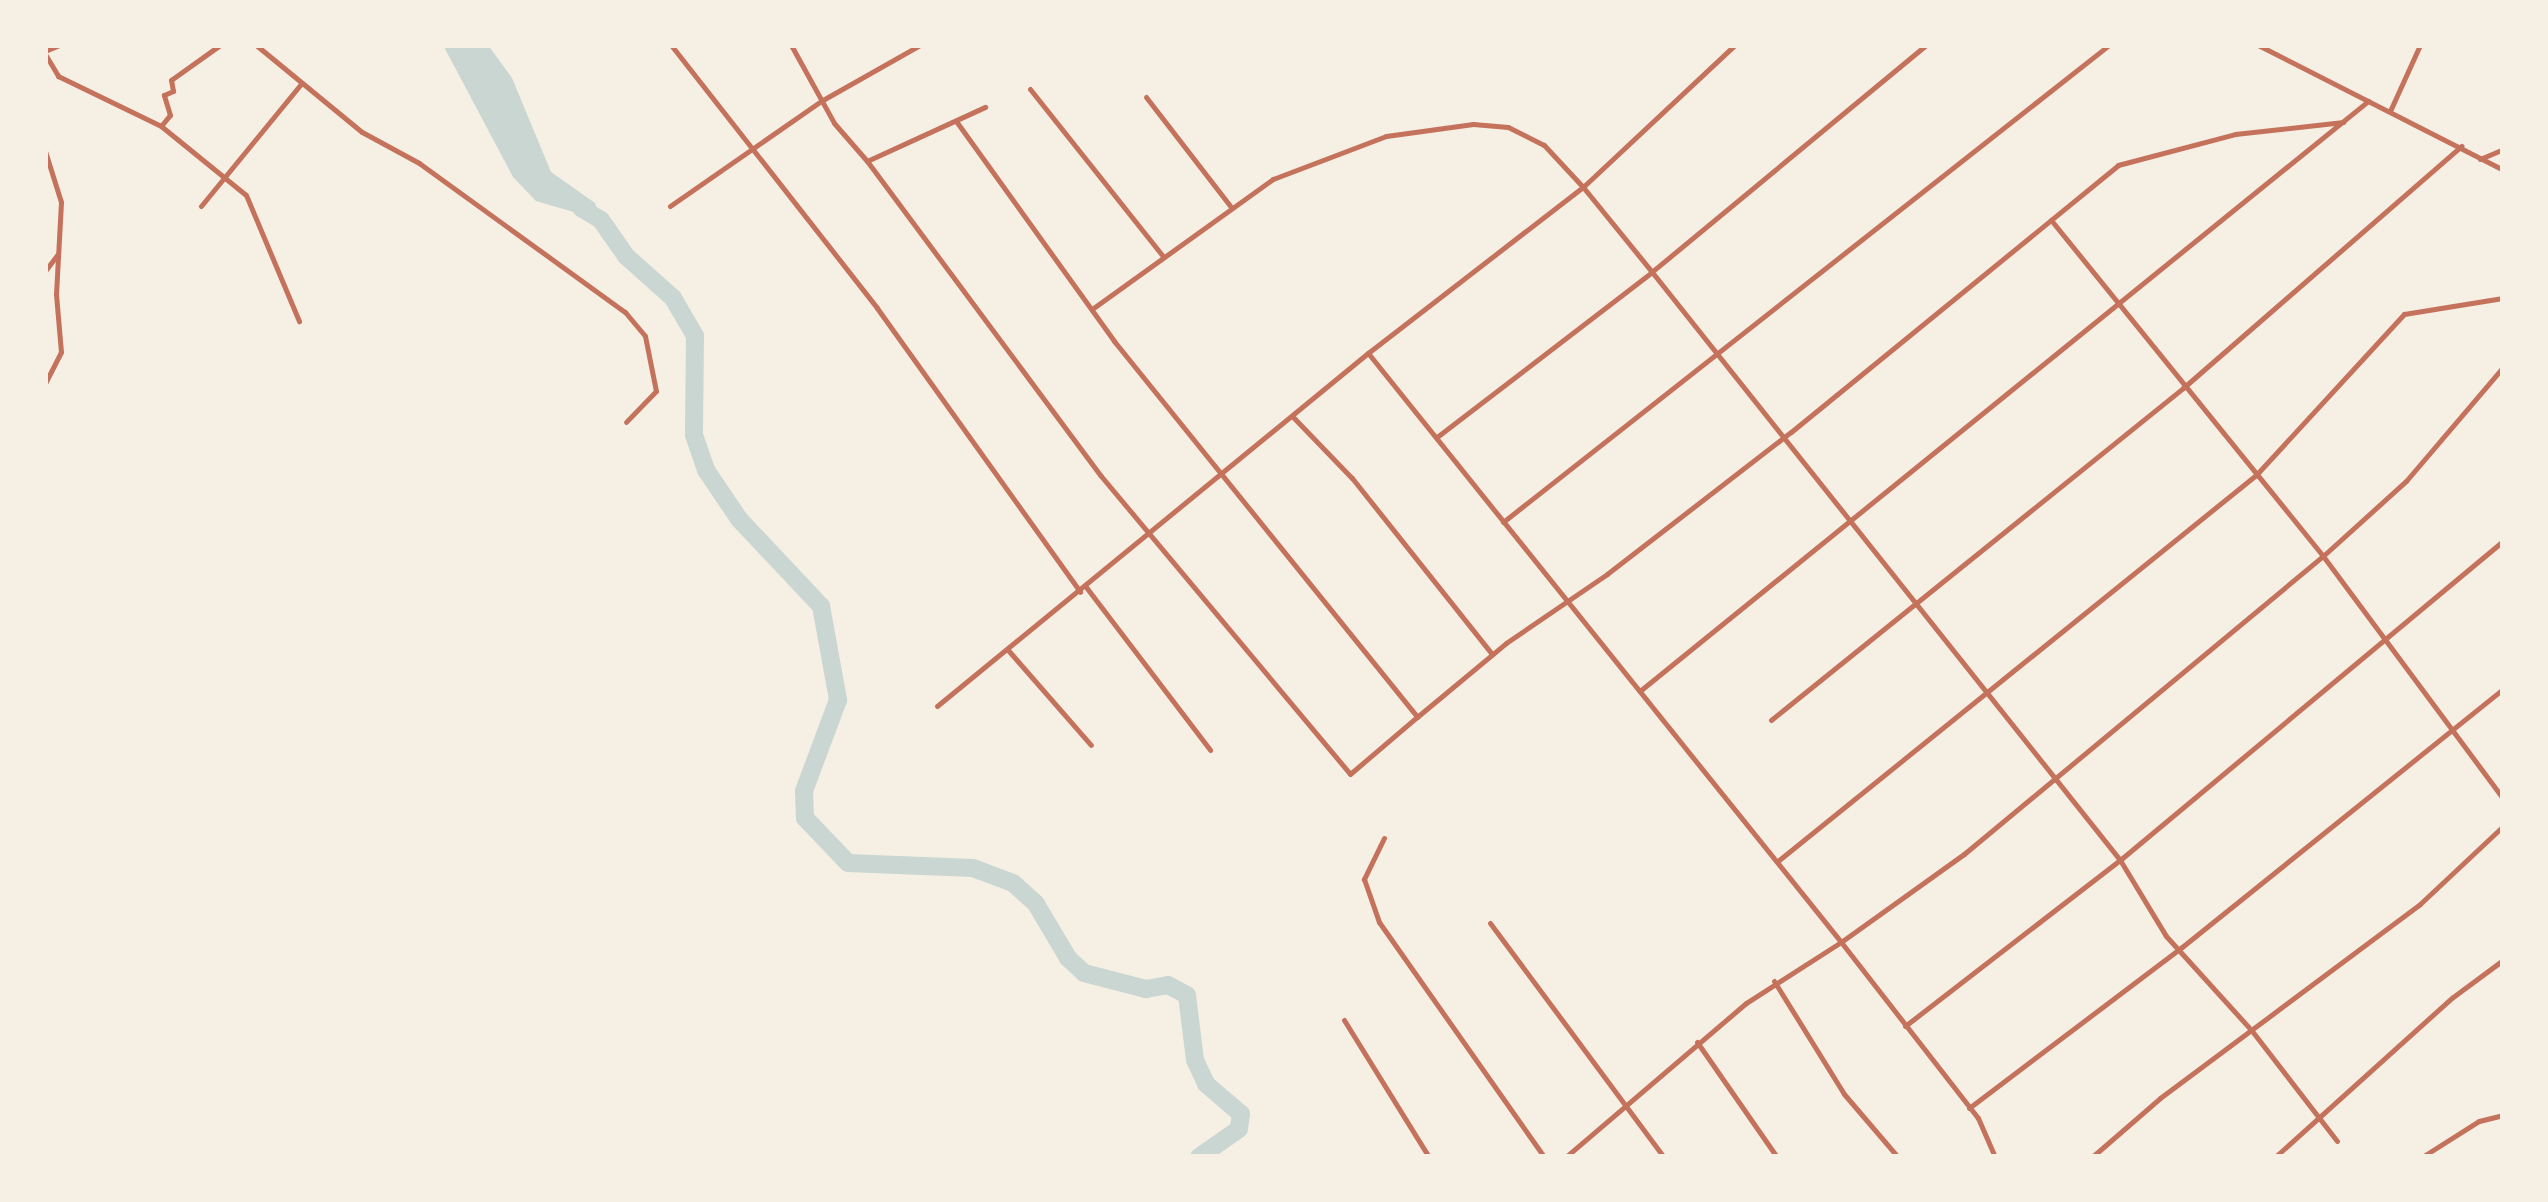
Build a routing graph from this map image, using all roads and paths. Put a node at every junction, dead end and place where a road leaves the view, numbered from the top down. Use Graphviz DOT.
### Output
graph roads {
  1 [pos="59,45"];
  2 [pos="220,45"];
  3 [pos="256,45"];
  4 [pos="671,45"];
  5 [pos="791,45"];
  6 [pos="920,45"];
  7 [pos="1736,45"];
  8 [pos="1926,45"];
  9 [pos="2109,45"];
  10 [pos="2258,45"];
  11 [pos="2420,45"];
  12 [pos="45,52"];
  13 [pos="301,84"];
  14 [pos="1030,88"];
  15 [pos="1146,97"];
  16 [pos="821,101"];
  17 [pos="2368,101"];
  18 [pos="985,106"];
  19 [pos="2390,111"];
  20 [pos="956,121"];
  21 [pos="2343,122"];
  22 [pos="161,126"];
  23 [pos="2461,146"];
  24 [pos="2503,150"];
  25 [pos="45,151"];
  26 [pos="748,151"];
  27 [pos="2480,160"];
  28 [pos="867,162"];
  29 [pos="2503,170"];
  30 [pos="223,176"];
  31 [pos="1583,187"];
  32 [pos="201,206"];
  33 [pos="670,206"];
  34 [pos="1231,207"];
  35 [pos="2052,220"];
  36 [pos="60,252"];
  37 [pos="1163,256"];
  38 [pos="45,272"];
  39 [pos="1652,272"];
  40 [pos="2503,298"];
  41 [pos="2120,307"];
  42 [pos="1092,309"];
  43 [pos="299,321"];
  44 [pos="1718,350"];
  45 [pos="1368,353"];
  46 [pos="2503,368"];
  47 [pos="45,384"];
  48 [pos="2184,388"];
  49 [pos="1293,418"];
  50 [pos="626,422"];
  51 [pos="1784,436"];
  52 [pos="1436,438"];
  53 [pos="1225,472"];
  54 [pos="2256,475"];
  55 [pos="1850,520"];
  56 [pos="1503,522"];
  57 [pos="1153,532"];
  58 [pos="2503,541"];
  59 [pos="2323,556"];
  60 [pos="1083,590"];
  61 [pos="1568,603"];
  62 [pos="1918,604"];
  63 [pos="2388,641"];
  64 [pos="1008,650"];
  65 [pos="1492,654"];
  66 [pos="2503,688"];
  67 [pos="1641,690"];
  68 [pos="1986,691"];
  69 [pos="937,706"];
  70 [pos="1417,717"];
  71 [pos="1770,720"];
  72 [pos="2450,730"];
  73 [pos="1090,746"];
  74 [pos="1210,750"];
  75 [pos="2052,775"];
  76 [pos="2503,798"];
  77 [pos="2503,826"];
  78 [pos="1384,838"];
  79 [pos="1779,860"];
  80 [pos="2120,860"];
  81 [pos="1490,922"];
  82 [pos="1841,942"];
  83 [pos="2182,948"];
  84 [pos="2503,960"];
  85 [pos="1775,984"];
  86 [pos="1344,1020"];
  87 [pos="1904,1026"];
  88 [pos="2252,1032"];
  89 [pos="1697,1042"];
  90 [pos="1630,1108"];
  91 [pos="1969,1108"];
  92 [pos="2503,1114"];
  93 [pos="2318,1119"];
  94 [pos="2337,1141"];
  95 [pos="1429,1157"];
  96 [pos="1544,1157"];
  97 [pos="1566,1157"];
  98 [pos="1664,1157"];
  99 [pos="1777,1157"];
  100 [pos="1898,1157"];
  101 [pos="1995,1157"];
  102 [pos="2092,1157"];
  103 [pos="2275,1157"];
  104 [pos="2422,1157"];
  1 -- 12 [label="street"];
  2 -- 22 [label="street"];
  3 -- 13 [label="street"];
  4 -- 26 [label="street"];
  5 -- 16 [label="street"];
  6 -- 16 [label="street"];
  7 -- 31 [label="street"];
  8 -- 39 [label="street"];
  9 -- 44 [label="street"];
  10 -- 17 [label="street"];
  11 -- 19 [label="street"];
  12 -- 22 [label="street"];
  13 -- 30 [label="street"];
  13 -- 50 [label="street"];
  14 -- 37 [label="street"];
  15 -- 34 [label="street"];
  16 -- 26 [label="street"];
  16 -- 28 [label="street"];
  17 -- 19 [label="street"];
  17 -- 21 [label="street"];
  18 -- 20 [label="street"];
  19 -- 23 [label="street"];
  20 -- 28 [label="street"];
  20 -- 42 [label="street"];
  21 -- 35 [label="street"];
  21 -- 41 [label="street"];
  22 -- 30 [label="street"];
  23 -- 27 [label="street"];
  23 -- 48 [label="street"];
  24 -- 27 [label="street"];
  25 -- 36 [label="street"];
  26 -- 33 [label="street"];
  26 -- 60 [label="street"];
  27 -- 29 [label="street"];
  28 -- 57 [label="street"];
  30 -- 32 [label="street"];
  30 -- 43 [label="street"];
  31 -- 34 [label="street"];
  31 -- 39 [label="street"];
  31 -- 45 [label="street"];
  34 -- 37 [label="street"];
  35 -- 41 [label="street"];
  35 -- 51 [label="street"];
  36 -- 38 [label="street"];
  36 -- 47 [label="street"];
  37 -- 42 [label="street"];
  39 -- 44 [label="street"];
  39 -- 52 [label="street"];
  40 -- 54 [label="street"];
  41 -- 48 [label="street"];
  41 -- 55 [label="street"];
  42 -- 53 [label="street"];
  44 -- 51 [label="street"];
  44 -- 56 [label="street"];
  45 -- 49 [label="street"];
  45 -- 52 [label="street"];
  46 -- 59 [label="street"];
  48 -- 54 [label="street"];
  48 -- 62 [label="street"];
  49 -- 53 [label="street"];
  49 -- 65 [label="street"];
  51 -- 55 [label="street"];
  51 -- 61 [label="street"];
  52 -- 56 [label="street"];
  53 -- 57 [label="street"];
  53 -- 70 [label="street"];
  54 -- 59 [label="street"];
  54 -- 68 [label="street"];
  55 -- 62 [label="street"];
  55 -- 67 [label="street"];
  56 -- 61 [label="street"];
  57 -- 60 [label="street"];
  57 -- 70 [label="street"];
  58 -- 63 [label="street"];
  59 -- 63 [label="street"];
  59 -- 75 [label="street"];
  60 -- 64 [label="street"];
  60 -- 74 [label="street"];
  61 -- 65 [label="street"];
  61 -- 67 [label="street"];
  62 -- 68 [label="street"];
  62 -- 71 [label="street"];
  63 -- 72 [label="street"];
  63 -- 80 [label="street"];
  64 -- 69 [label="street"];
  64 -- 73 [label="street"];
  65 -- 70 [label="street"];
  66 -- 72 [label="street"];
  67 -- 79 [label="street"];
  68 -- 75 [label="street"];
  68 -- 79 [label="street"];
  72 -- 76 [label="street"];
  72 -- 83 [label="street"];
  75 -- 80 [label="street"];
  75 -- 82 [label="street"];
  77 -- 88 [label="street"];
  78 -- 96 [label="street"];
  79 -- 82 [label="street"];
  80 -- 83 [label="street"];
  80 -- 87 [label="street"];
  81 -- 90 [label="street"];
  82 -- 85 [label="street"];
  82 -- 87 [label="street"];
  83 -- 88 [label="street"];
  83 -- 91 [label="street"];
  84 -- 93 [label="street"];
  85 -- 89 [label="street"];
  85 -- 100 [label="street"];
  86 -- 95 [label="street"];
  87 -- 91 [label="street"];
  88 -- 93 [label="street"];
  88 -- 102 [label="street"];
  89 -- 90 [label="street"];
  89 -- 99 [label="street"];
  90 -- 97 [label="street"];
  90 -- 98 [label="street"];
  91 -- 101 [label="street"];
  92 -- 104 [label="street"];
  93 -- 94 [label="street"];
  93 -- 103 [label="street"];
}
